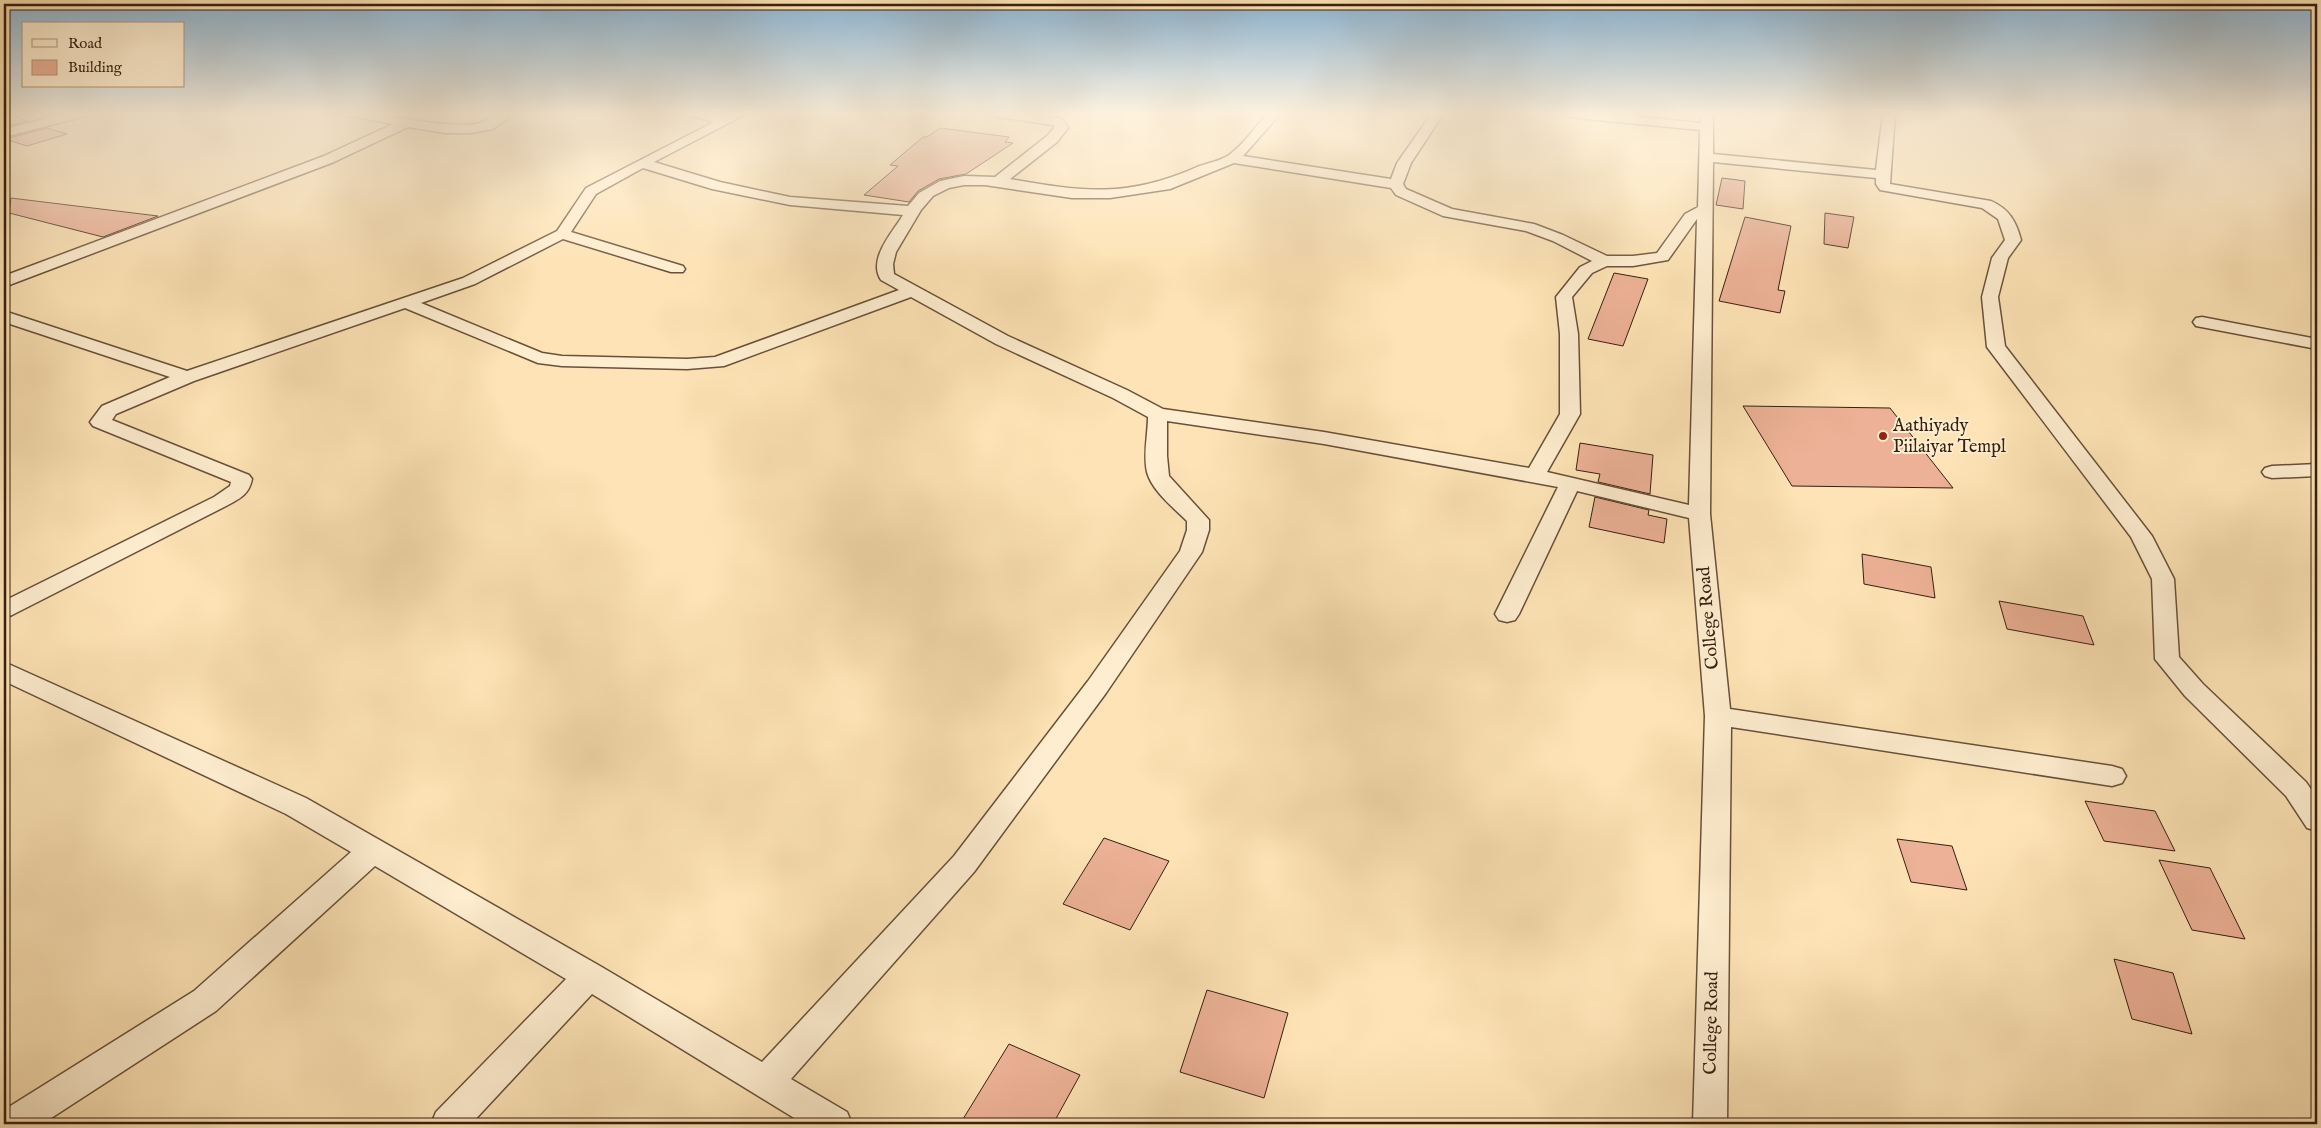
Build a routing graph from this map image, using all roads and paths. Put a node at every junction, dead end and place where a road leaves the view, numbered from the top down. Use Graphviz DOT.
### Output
graph roads {
  1 [pos="311,166"];
  2 [pos="637,166"];
  3 [pos="651,166"];
  4 [pos="1018,166"];
  5 [pos="1209,166"];
  6 [pos="1276,166"];
  7 [pos="1403,166"];
  8 [pos="1706,166"];
  9 [pos="1791,166"];
  10 [pos="1884,166"];
  11 [pos="1883,175"];
  12 [pos="999,181"];
  13 [pos="1396,184"];
  14 [pos="1705,209"];
  15 [pos="914,211"];
  16 [pos="562,234"];
  17 [pos="1604,261"];
  18 [pos="677,269"];
  19 [pos="4,282"];
  20 [pos="913,291"];
  21 [pos="404,302"];
  22 [pos="4,316"];
  23 [pos="2202,322"];
  24 [pos="2311,342"];
  25 [pos="2317,357"];
  26 [pos="187,377"];
  27 [pos="1158,414"];
  28 [pos="2317,470"];
  29 [pos="2272,472"];
  30 [pos="1535,475"];
  31 [pos="1570,484"];
  32 [pos="1699,514"];
  33 [pos="4,610"];
  34 [pos="1507,614"];
  35 [pos="4,672"];
  36 [pos="1718,716"];
  37 [pos="2112,776"];
  38 [pos="2317,820"];
  39 [pos="373,850"];
  40 [pos="589,976"];
  41 [pos="766,1082"];
  42 [pos="12,1124"];
  43 [pos="448,1124"];
  44 [pos="835,1124"];
  45 [pos="1710,1124"];
  1 -- 19 [label="street"];
  2 -- 16 [label="street"];
  3 -- 15 [label="street"];
  4 -- 12 [label="street"];
  5 -- 12 [label="street"];
  6 -- 13 [label="street"];
  7 -- 13 [label="street"];
  8 -- 14 [label="street, College Road"];
  9 -- 11 [label="street"];
  10 -- 11 [label="street"];
  11 -- 38 [label="street"];
  12 -- 15 [label="street"];
  13 -- 17 [label="street"];
  14 -- 17 [label="street"];
  14 -- 32 [label="street, College Road"];
  15 -- 20 [label="street"];
  16 -- 18 [label="street"];
  16 -- 21 [label="street"];
  17 -- 30 [label="street"];
  20 -- 21 [label="street"];
  20 -- 27 [label="street"];
  21 -- 26 [label="street"];
  22 -- 26 [label="street"];
  23 -- 24 [label="street"];
  24 -- 25 [label="street"];
  26 -- 33 [label="street"];
  27 -- 30 [label="street"];
  27 -- 41 [label="street"];
  28 -- 29 [label="street"];
  30 -- 31 [label="street"];
  31 -- 32 [label="street"];
  31 -- 34 [label="street"];
  32 -- 36 [label="street, College Road"];
  35 -- 39 [label="street"];
  36 -- 37 [label="street"];
  36 -- 45 [label="street, College Road"];
  39 -- 40 [label="street"];
  39 -- 42 [label="street"];
  40 -- 41 [label="street"];
  40 -- 43 [label="street"];
  41 -- 44 [label="street"];
}
